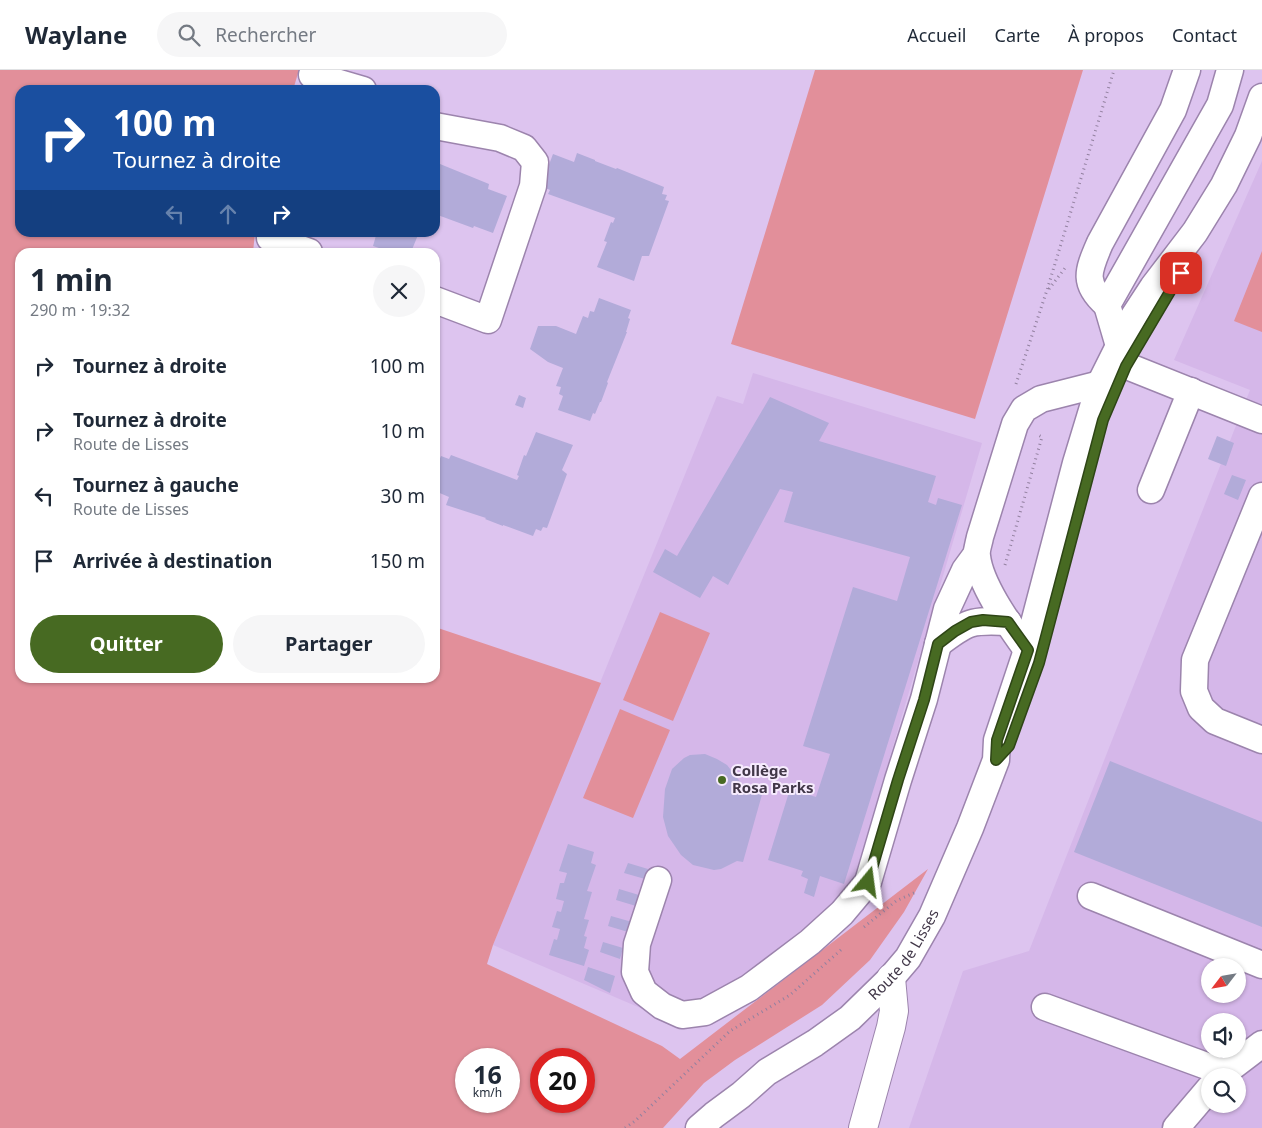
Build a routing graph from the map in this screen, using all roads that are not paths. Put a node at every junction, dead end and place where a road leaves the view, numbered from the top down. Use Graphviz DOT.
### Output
graph roads {
  1 [pos="1187,70"];
  2 [pos="1230,70"];
  3 [pos="311,78"];
  4 [pos="342,85"];
  5 [pos="1262,97"];
  6 [pos="440,126"];
  7 [pos="1262,140"];
  8 [pos="270,241"];
  9 [pos="295,248"];
  10 [pos="440,302"];
  11 [pos="1107,305"];
  12 [pos="1123,356"];
  13 [pos="1100,384"];
  14 [pos="1192,391"];
  15 [pos="1262,420"];
  16 [pos="1151,490"];
  17 [pos="1262,496"];
  18 [pos="976,555"];
  19 [pos="1008,622"];
  20 [pos="938,644"];
  21 [pos="1028,650"];
  22 [pos="1262,740"];
  23 [pos="996,760"];
  24 [pos="658,880"];
  25 [pos="1091,896"];
  26 [pos="1262,964"];
  27 [pos="891,978"];
  28 [pos="1045,1006"];
  29 [pos="1262,1044"];
  30 [pos="1232,1068"];
  31 [pos="1201,1072"];
  32 [pos="742,1095"];
  33 [pos="1201,1099"];
  34 [pos="699,1128"];
  35 [pos="729,1128"];
  36 [pos="863,1128"];
  37 [pos="1176,1128"];
  1 -- 11 [label="street"];
  2 -- 11 [label="street"];
  3 -- 4 [label="street"];
  5 -- 12 [label="street, Route de Lisses"];
  6 -- 10 [label="street"];
  7 -- 12 [label="street, Route de Lisses"];
  8 -- 9 [label="street"];
  11 -- 12 [label="street"];
  12 -- 13 [label="street, Route de Lisses"];
  12 -- 14 [label="street"];
  12 -- 23 [label="street, Route de Lisses"];
  13 -- 18 [label="street"];
  13 -- 21 [label="street, Route de Lisses"];
  14 -- 15 [label="street"];
  14 -- 16 [label="street"];
  17 -- 22 [label="street"];
  18 -- 19 [label="street"];
  18 -- 20 [label="street"];
  19 -- 20 [label="street"];
  19 -- 21 [label="street"];
  20 -- 24 [label="street"];
  21 -- 23 [label="street, Route de Lisses"];
  23 -- 27 [label="street, Route de Lisses"];
  25 -- 26 [label="street"];
  27 -- 32 [label="street, Route de Lisses"];
  27 -- 36 [label="main road"];
  28 -- 31 [label="street"];
  29 -- 30 [label="street"];
  32 -- 34 [label="street, Route de Lisses"];
  32 -- 35 [label="street"];
  33 -- 37 [label="street"];
}
